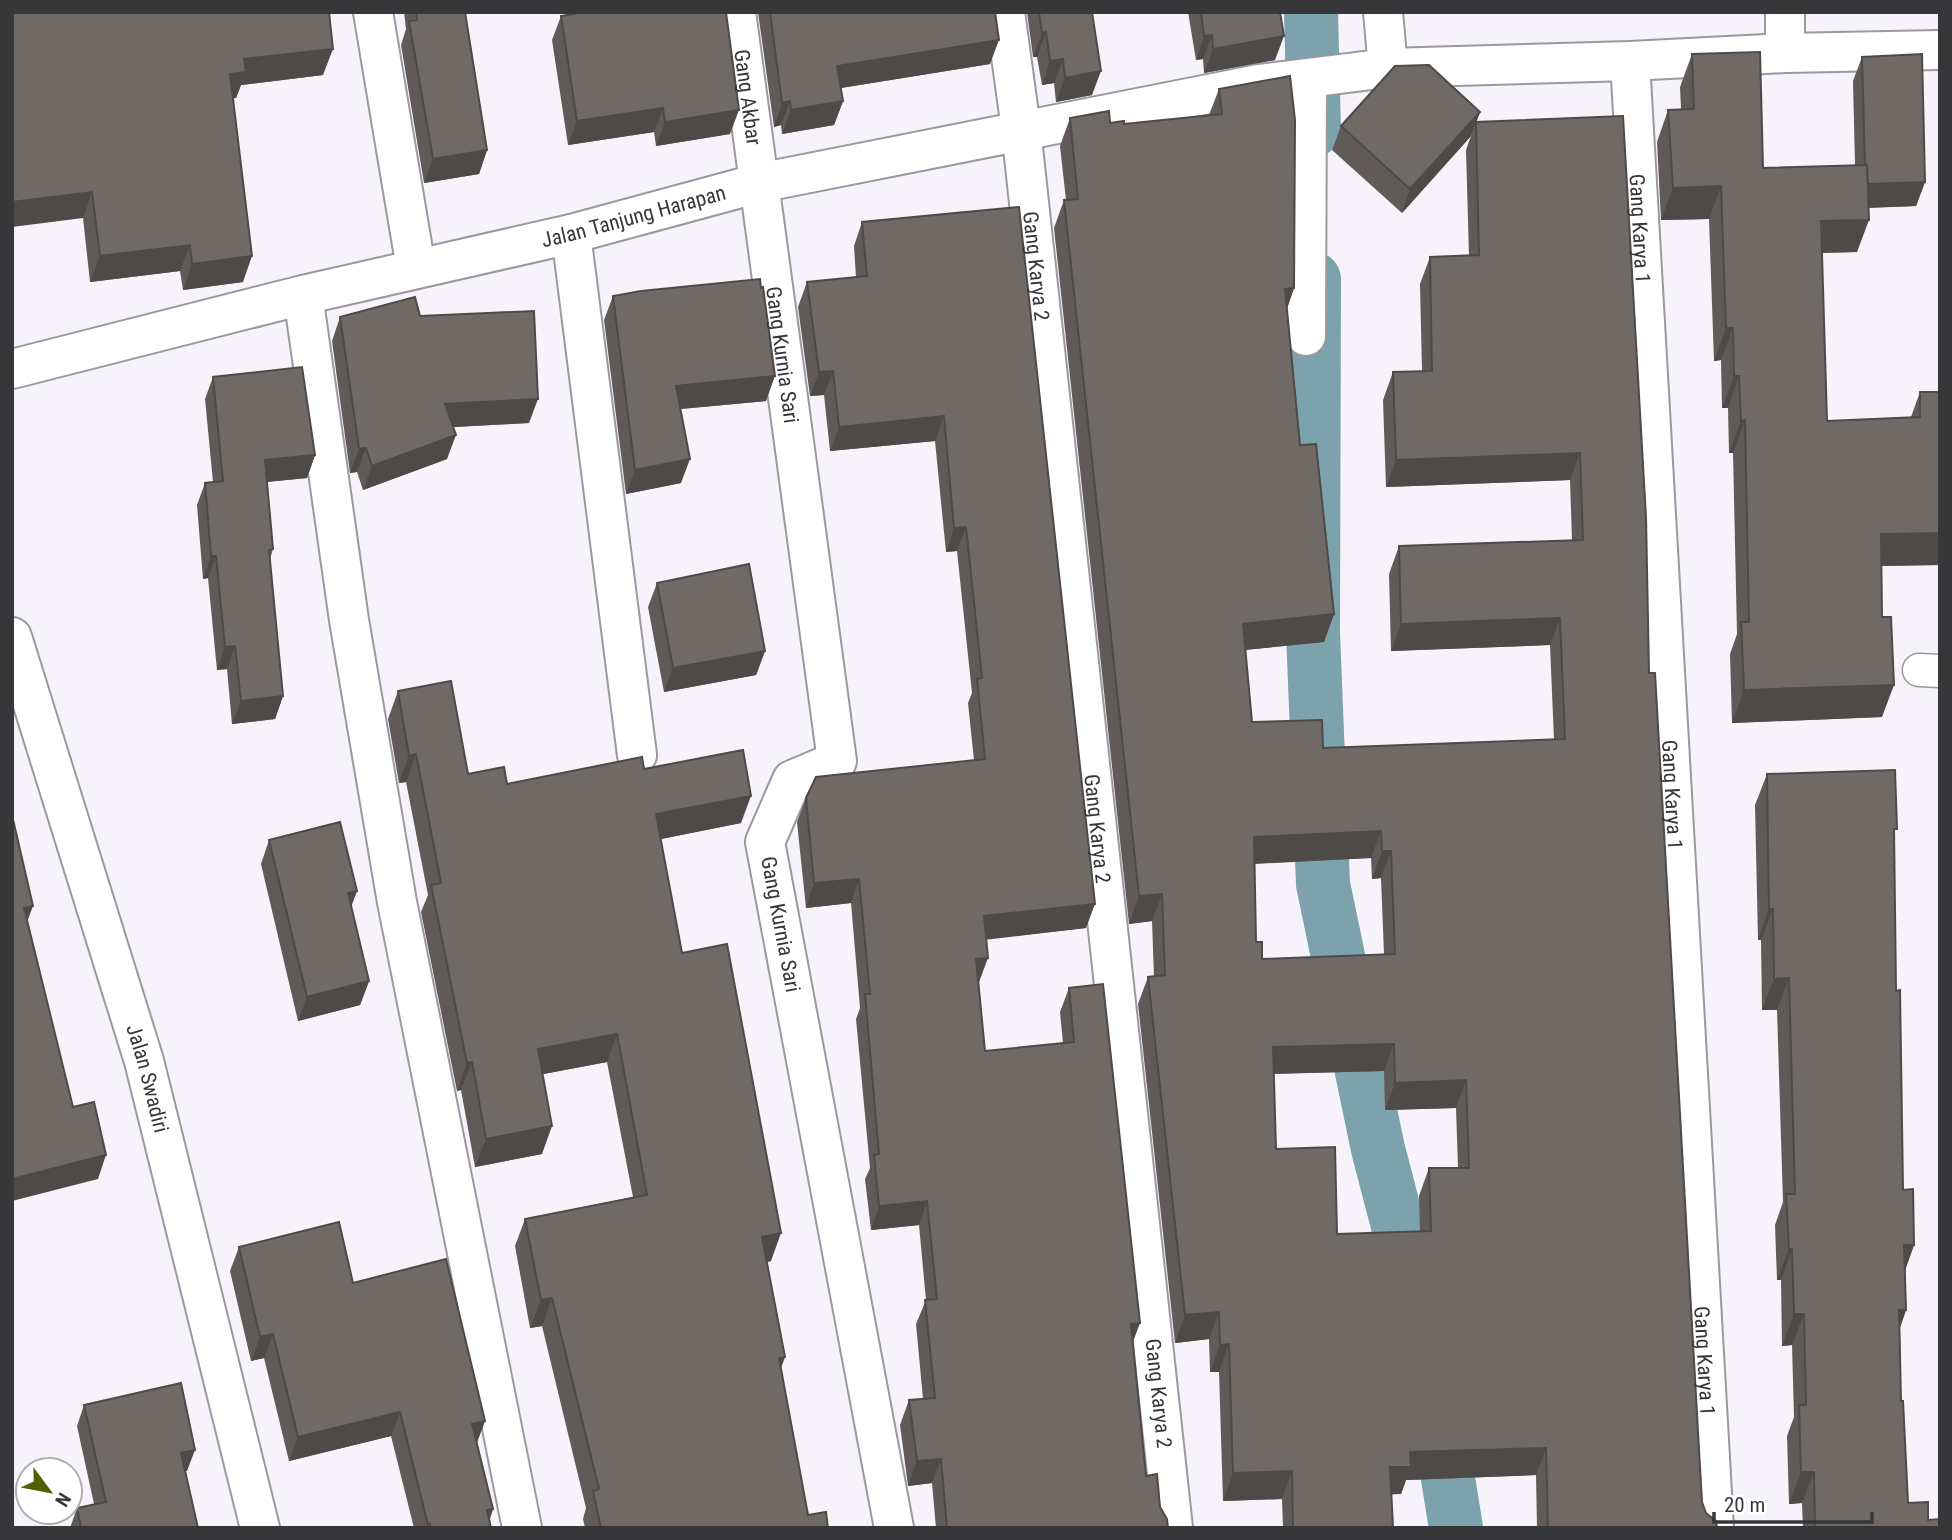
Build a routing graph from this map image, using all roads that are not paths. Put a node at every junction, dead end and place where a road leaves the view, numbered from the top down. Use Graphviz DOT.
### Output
graph roads {
  1 [pos="373,12"];
  2 [pos="736,12"];
  3 [pos="1005,12"];
  4 [pos="1383,12"];
  5 [pos="1785,12"];
  6 [pos="1940,50"];
  7 [pos="1785,53"];
  8 [pos="1630,61"];
  9 [pos="1373,69"];
  10 [pos="1307,79"];
  11 [pos="1021,129"];
  12 [pos="759,183"];
  13 [pos="571,234"];
  14 [pos="416,268"];
  15 [pos="303,295"];
  16 [pos="1306,336"];
  17 [pos="12,369"];
  18 [pos="12,637"];
  19 [pos="637,755"];
  20 [pos="260,1528"];
  21 [pos="522,1528"];
  22 [pos="894,1528"];
  23 [pos="1173,1528"];
  24 [pos="1714,1528"];
  1 -- 14 [label="street"];
  2 -- 12 [label="street, Gang Akbar"];
  3 -- 11 [label="street, Gang Karya 2"];
  4 -- 9 [label="street"];
  5 -- 7 [label="street"];
  6 -- 7 [label="street, Jalan Tanjung Harapan"];
  7 -- 8 [label="street, Jalan Tanjung Harapan"];
  8 -- 9 [label="street, Jalan Tanjung Harapan"];
  8 -- 24 [label="street, Gang Karya 1"];
  9 -- 10 [label="street, Jalan Tanjung Harapan"];
  10 -- 11 [label="street, Jalan Tanjung Harapan"];
  10 -- 16 [label="street"];
  11 -- 12 [label="street, Jalan Tanjung Harapan"];
  11 -- 23 [label="street, Gang Karya 2"];
  12 -- 13 [label="street, Jalan Tanjung Harapan"];
  12 -- 22 [label="street, Gang Kurnia Sari"];
  13 -- 14 [label="street, Jalan Tanjung Harapan"];
  13 -- 19 [label="street"];
  14 -- 15 [label="street, Jalan Tanjung Harapan"];
  15 -- 17 [label="street, Jalan Tanjung Harapan"];
  15 -- 21 [label="street"];
  18 -- 20 [label="street, Jalan Swadiri"];
}
